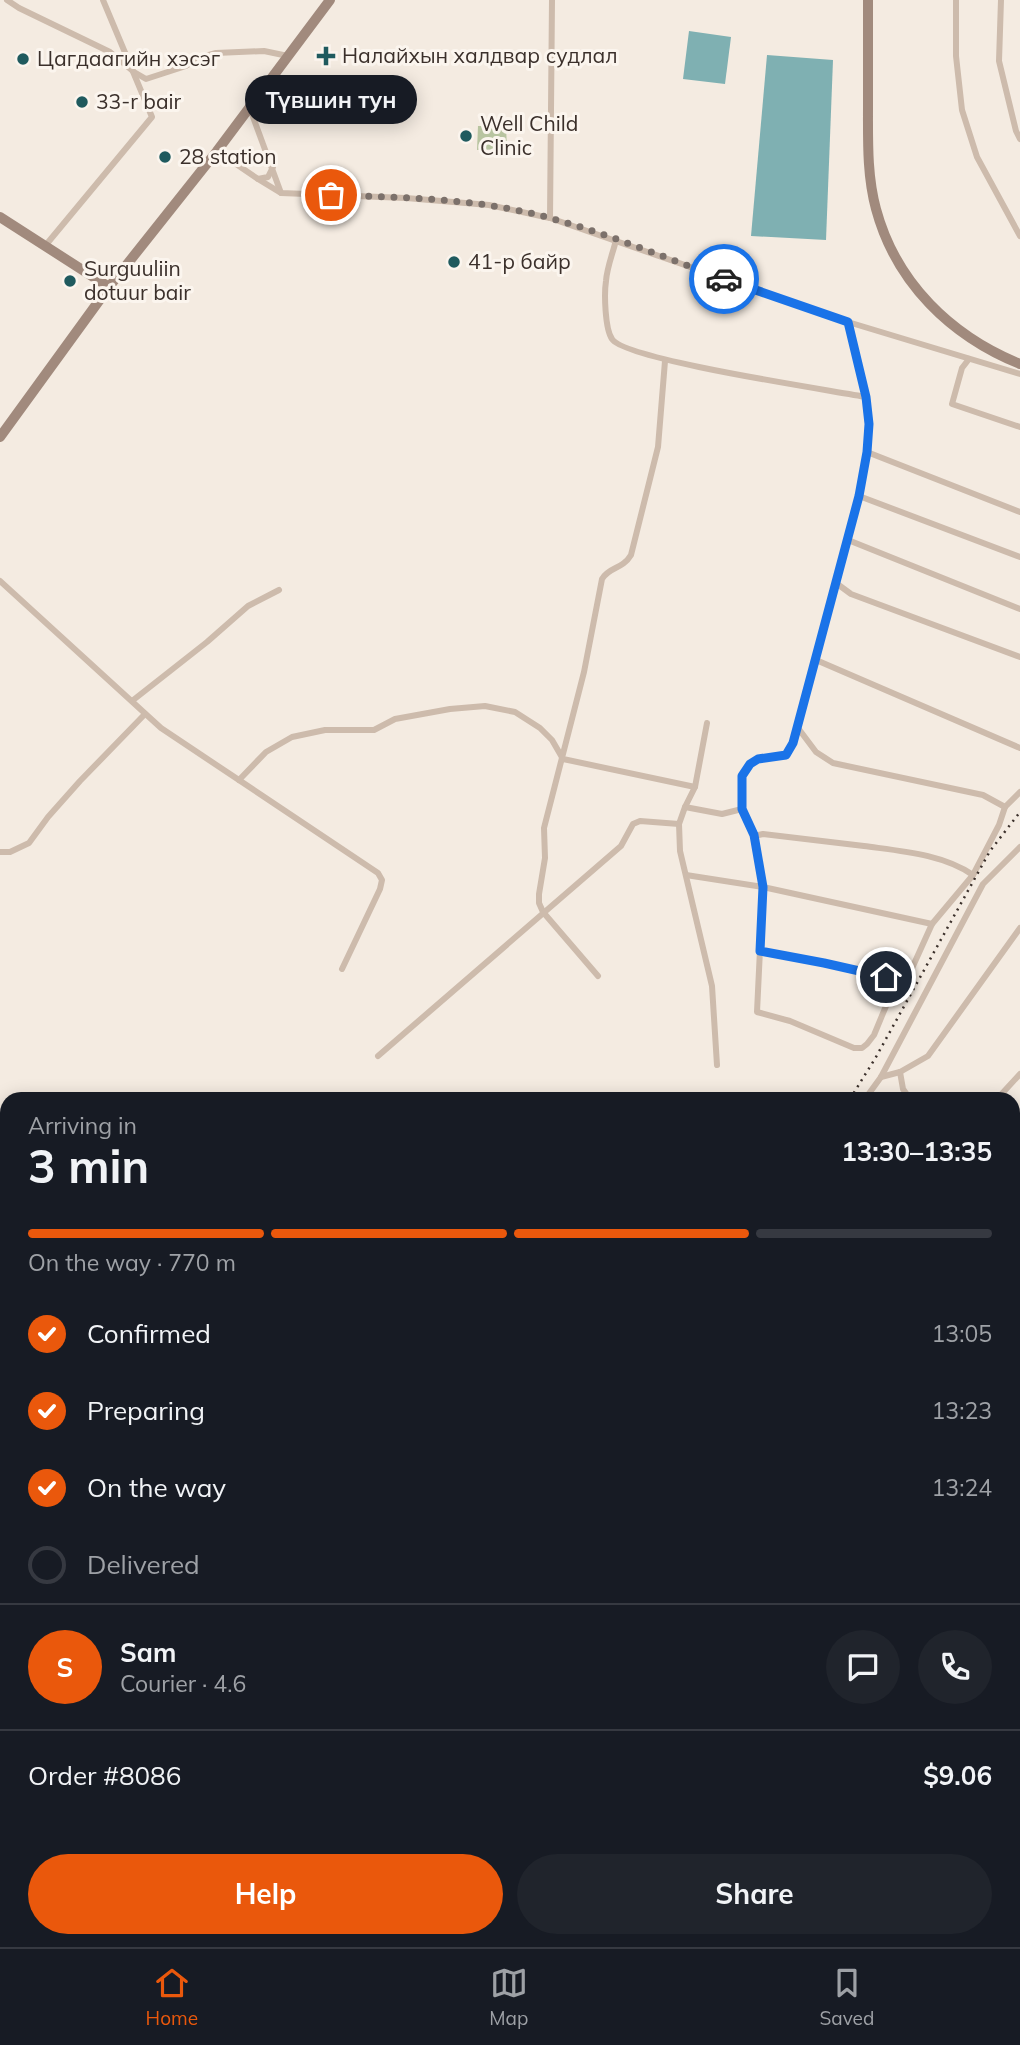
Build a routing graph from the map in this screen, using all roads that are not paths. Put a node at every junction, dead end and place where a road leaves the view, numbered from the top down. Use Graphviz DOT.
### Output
graph roads {
  1 [pos="7,0"];
  2 [pos="103,0"];
  3 [pos="330,0"];
  4 [pos="552,0"];
  5 [pos="868,0"];
  6 [pos="956,0"];
  7 [pos="1001,0"];
  8 [pos="288,55"];
  9 [pos="134,72"];
  10 [pos="250,106"];
  11 [pos="1020,139"];
  12 [pos="217,151"];
  13 [pos="272,167"];
  14 [pos="258,179"];
  15 [pos="281,193"];
  16 [pos="0,217"];
  17 [pos="550,218"];
  18 [pos="1020,236"];
  19 [pos="616,240"];
  20 [pos="44,246"];
  21 [pos="109,287"];
  22 [pos="848,322"];
  23 [pos="968,359"];
  24 [pos="665,361"];
  25 [pos="1020,364"];
  26 [pos="1020,374"];
  27 [pos="866,397"];
  28 [pos="1020,427"];
  29 [pos="0,437"];
  30 [pos="867,452"];
  31 [pos="859,496"];
  32 [pos="1020,512"];
  33 [pos="848,540"];
  34 [pos="1020,557"];
  35 [pos="0,581"];
  36 [pos="836,583"];
  37 [pos="279,590"];
  38 [pos="1020,609"];
  39 [pos="1020,657"];
  40 [pos="816,660"];
  41 [pos="132,701"];
  42 [pos="145,713"];
  43 [pos="708,723"];
  44 [pos="798,728"];
  45 [pos="1020,748"];
  46 [pos="563,759"];
  47 [pos="239,780"];
  48 [pos="695,788"];
  49 [pos="1020,792"];
  50 [pos="685,807"];
  51 [pos="1005,807"];
  52 [pos="742,809"];
  53 [pos="679,824"];
  54 [pos="754,835"];
  55 [pos="1020,847"];
  56 [pos="0,852"];
  57 [pos="686,875"];
  58 [pos="973,875"];
  59 [pos="763,887"];
  60 [pos="543,912"];
  61 [pos="932,923"];
  62 [pos="1020,928"];
  63 [pos="760,951"];
  64 [pos="342,969"];
  65 [pos="598,976"];
  66 [pos="906,982"];
  67 [pos="377,1056"];
  68 [pos="717,1065"];
  69 [pos="900,1072"];
  70 [pos="1020,1074"];
  71 [pos="881,1077"];
  72 [pos="870,1092"];
  73 [pos="905,1092"];
  74 [pos="1003,1092"];
  1 -- 9 [label="street"];
  2 -- 9 [label="street"];
  3 -- 8 [label="street"];
  4 -- 17 [label="street"];
  5 -- 25 [label="street"];
  6 -- 18 [label="street"];
  7 -- 11 [label="street"];
  8 -- 9 [label="street"];
  8 -- 10 [label="street"];
  9 -- 20 [label="street"];
  10 -- 12 [label="street"];
  10 -- 13 [label="street"];
  12 -- 14 [label="street"];
  12 -- 21 [label="street"];
  13 -- 14 [label="street"];
  13 -- 15 [label="street"];
  14 -- 15 [label="street"];
  15 -- 17 [label="street"];
  16 -- 20 [label="street"];
  17 -- 19 [label="street"];
  19 -- 22 [label="street"];
  19 -- 24 [label="street"];
  20 -- 21 [label="street"];
  21 -- 29 [label="street"];
  22 -- 23 [label="street"];
  22 -- 27 [label="street"];
  23 -- 26 [label="street"];
  23 -- 28 [label="street"];
  24 -- 27 [label="street"];
  24 -- 46 [label="street"];
  27 -- 30 [label="street"];
  30 -- 31 [label="street"];
  30 -- 32 [label="street"];
  31 -- 33 [label="street"];
  31 -- 34 [label="street"];
  33 -- 36 [label="street"];
  33 -- 38 [label="street"];
  35 -- 41 [label="street"];
  36 -- 39 [label="street"];
  36 -- 40 [label="street"];
  37 -- 41 [label="street"];
  40 -- 44 [label="street"];
  40 -- 45 [label="street"];
  41 -- 42 [label="street"];
  42 -- 47 [label="street"];
  42 -- 56 [label="street"];
  43 -- 48 [label="street"];
  44 -- 51 [label="street"];
  44 -- 52 [label="street"];
  46 -- 47 [label="street"];
  46 -- 48 [label="street"];
  46 -- 60 [label="street"];
  47 -- 64 [label="street"];
  48 -- 50 [label="street"];
  49 -- 51 [label="street"];
  50 -- 52 [label="street"];
  50 -- 53 [label="street"];
  51 -- 58 [label="street"];
  52 -- 54 [label="street"];
  53 -- 57 [label="street"];
  53 -- 60 [label="street"];
  54 -- 58 [label="street"];
  54 -- 59 [label="street"];
  55 -- 71 [label="street"];
  57 -- 59 [label="street"];
  57 -- 68 [label="street"];
  58 -- 61 [label="street"];
  59 -- 61 [label="street"];
  59 -- 63 [label="street"];
  60 -- 65 [label="street"];
  60 -- 67 [label="street"];
  61 -- 66 [label="street"];
  62 -- 69 [label="street"];
  63 -- 66 [label="street"];
  63 -- 66 [label="street"];
  69 -- 71 [label="street"];
  69 -- 73 [label="street"];
  70 -- 74 [label="street"];
  71 -- 72 [label="street"];
}
